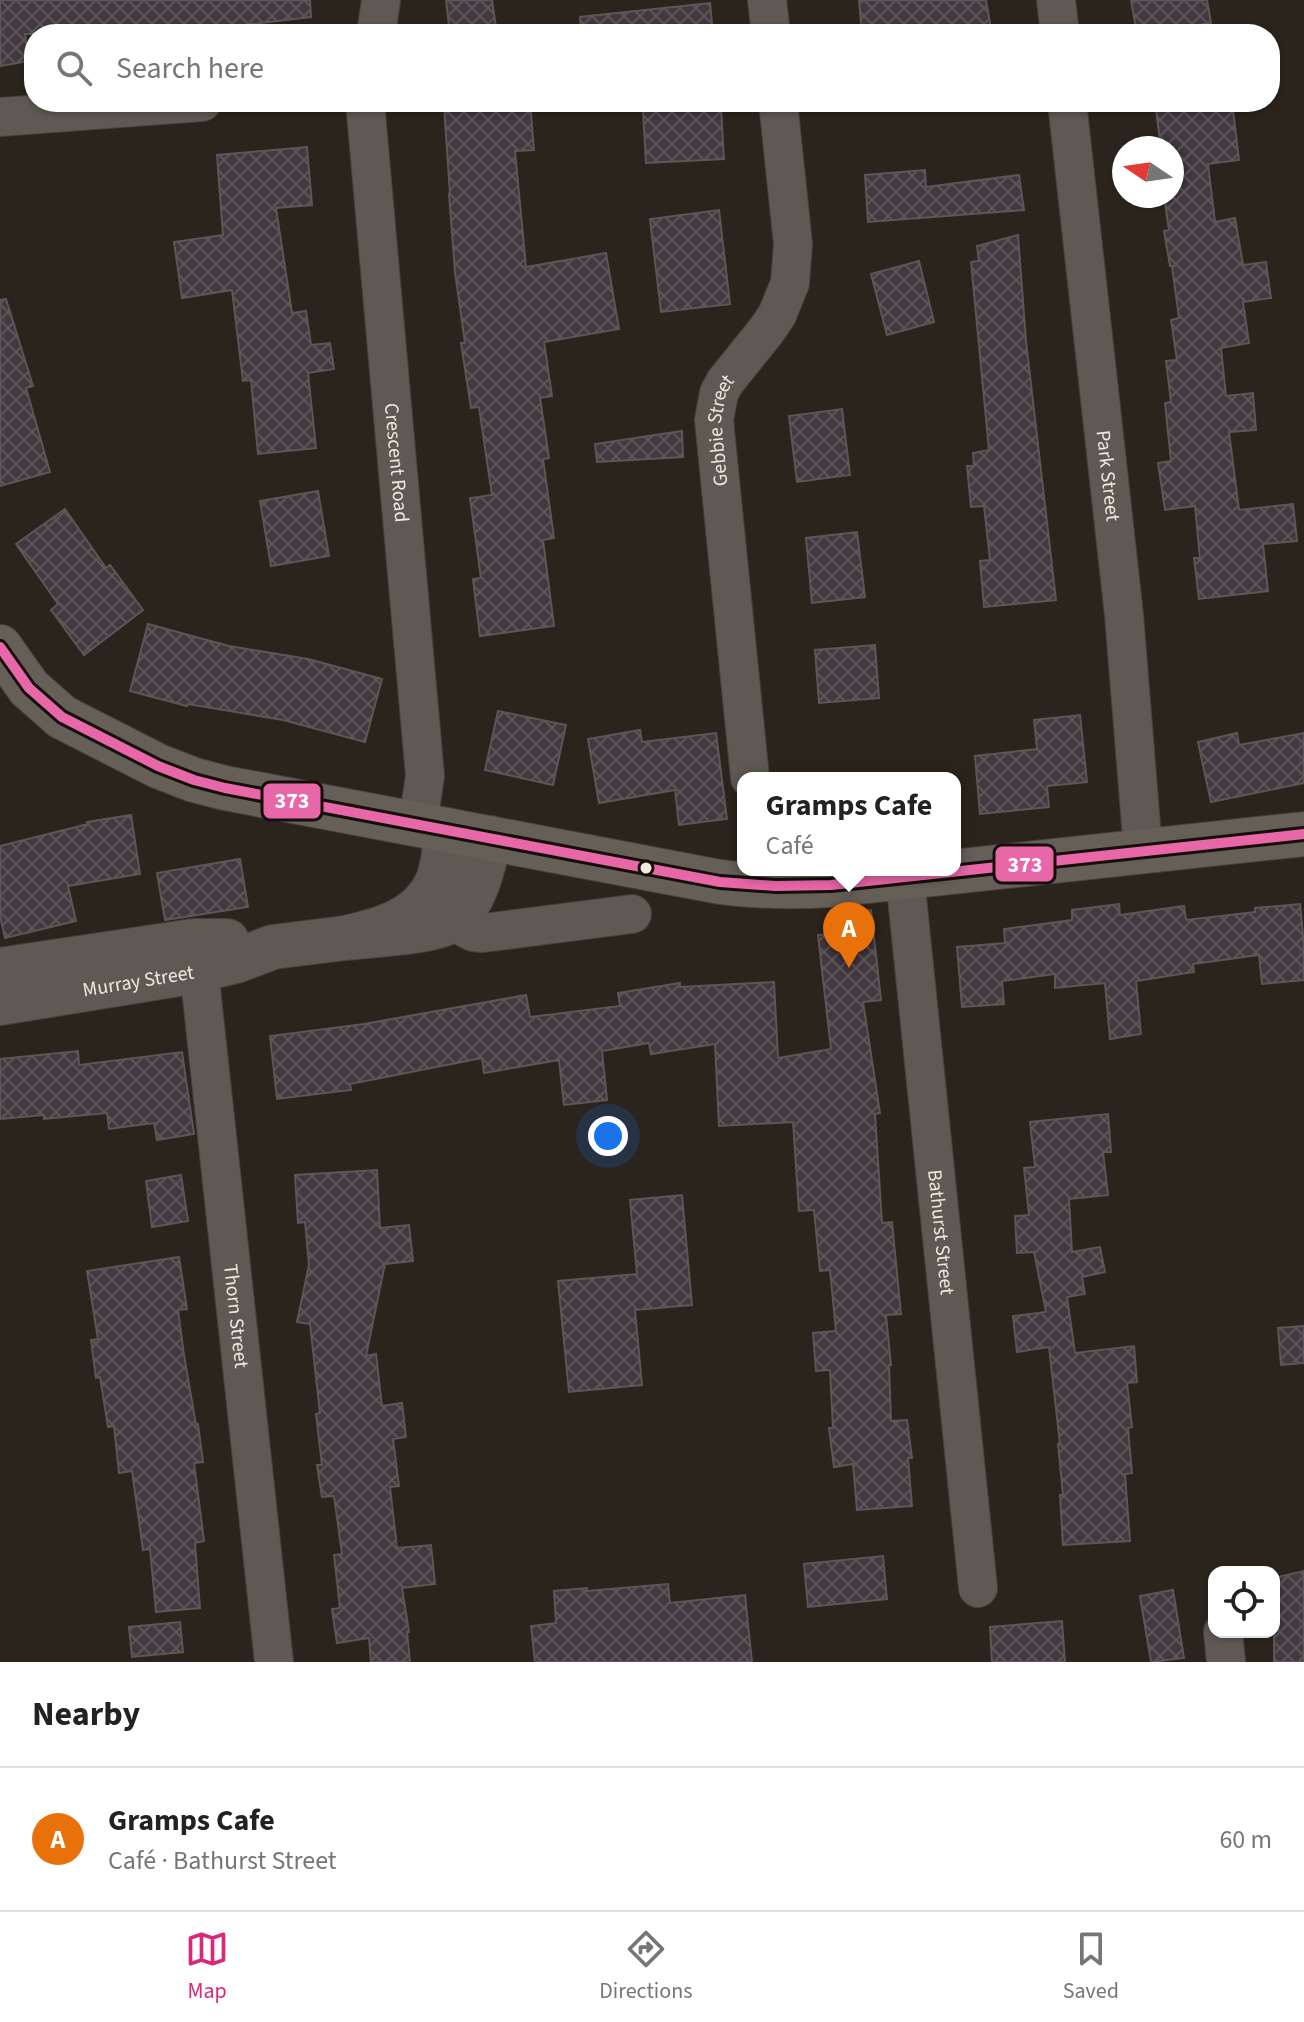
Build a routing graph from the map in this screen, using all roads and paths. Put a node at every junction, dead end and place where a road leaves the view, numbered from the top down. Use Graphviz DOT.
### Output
graph roads {
  1 [pos="381,0"];
  2 [pos="767,0"];
  3 [pos="1056,0"];
  4 [pos="377,24"];
  5 [pos="770,24"];
  6 [pos="1059,24"];
  7 [pos="67,112"];
  8 [pos="366,112"];
  9 [pos="779,112"];
  10 [pos="1068,112"];
  11 [pos="0,117"];
  12 [pos="0,647"];
  13 [pos="749,772"];
  14 [pos="433,827"];
  15 [pos="1304,834"];
  16 [pos="490,838"];
  17 [pos="1143,850"];
  18 [pos="961,871"];
  19 [pos="922,876"];
  20 [pos="758,878"];
  21 [pos="905,878"];
  22 [pos="632,914"];
  23 [pos="451,920"];
  24 [pos="345,938"];
  25 [pos="196,956"];
  26 [pos="0,970"];
  27 [pos="0,1003"];
  28 [pos="978,1588"];
  29 [pos="1224,1638"];
  30 [pos="274,1662"];
  31 [pos="1226,1662"];
  1 -- 4 [label="street"];
  2 -- 5 [label="street"];
  3 -- 6 [label="street"];
  7 -- 11 [label="street"];
  8 -- 14 [label="street, Crescent Road"];
  9 -- 13 [label="street, Gebbie Street"];
  10 -- 17 [label="street, Park Street"];
  12 -- 14 [label="main road"];
  14 -- 16 [label="main road"];
  14 -- 24 [label="street, Murray Street"];
  15 -- 17 [label="main road"];
  16 -- 20 [label="main road"];
  16 -- 23 [label="street"];
  17 -- 18 [label="main road"];
  19 -- 21 [label="main road"];
  20 -- 21 [label="main road"];
  21 -- 28 [label="street, Bathurst Street"];
  22 -- 23 [label="street"];
  23 -- 24 [label="street, Murray Street"];
  24 -- 25 [label="street, Murray Street"];
  25 -- 26 [label="street, Murray Street"];
  25 -- 27 [label="street, Murray Street"];
  25 -- 30 [label="street, Thorn Street"];
  29 -- 31 [label="street"];
}
